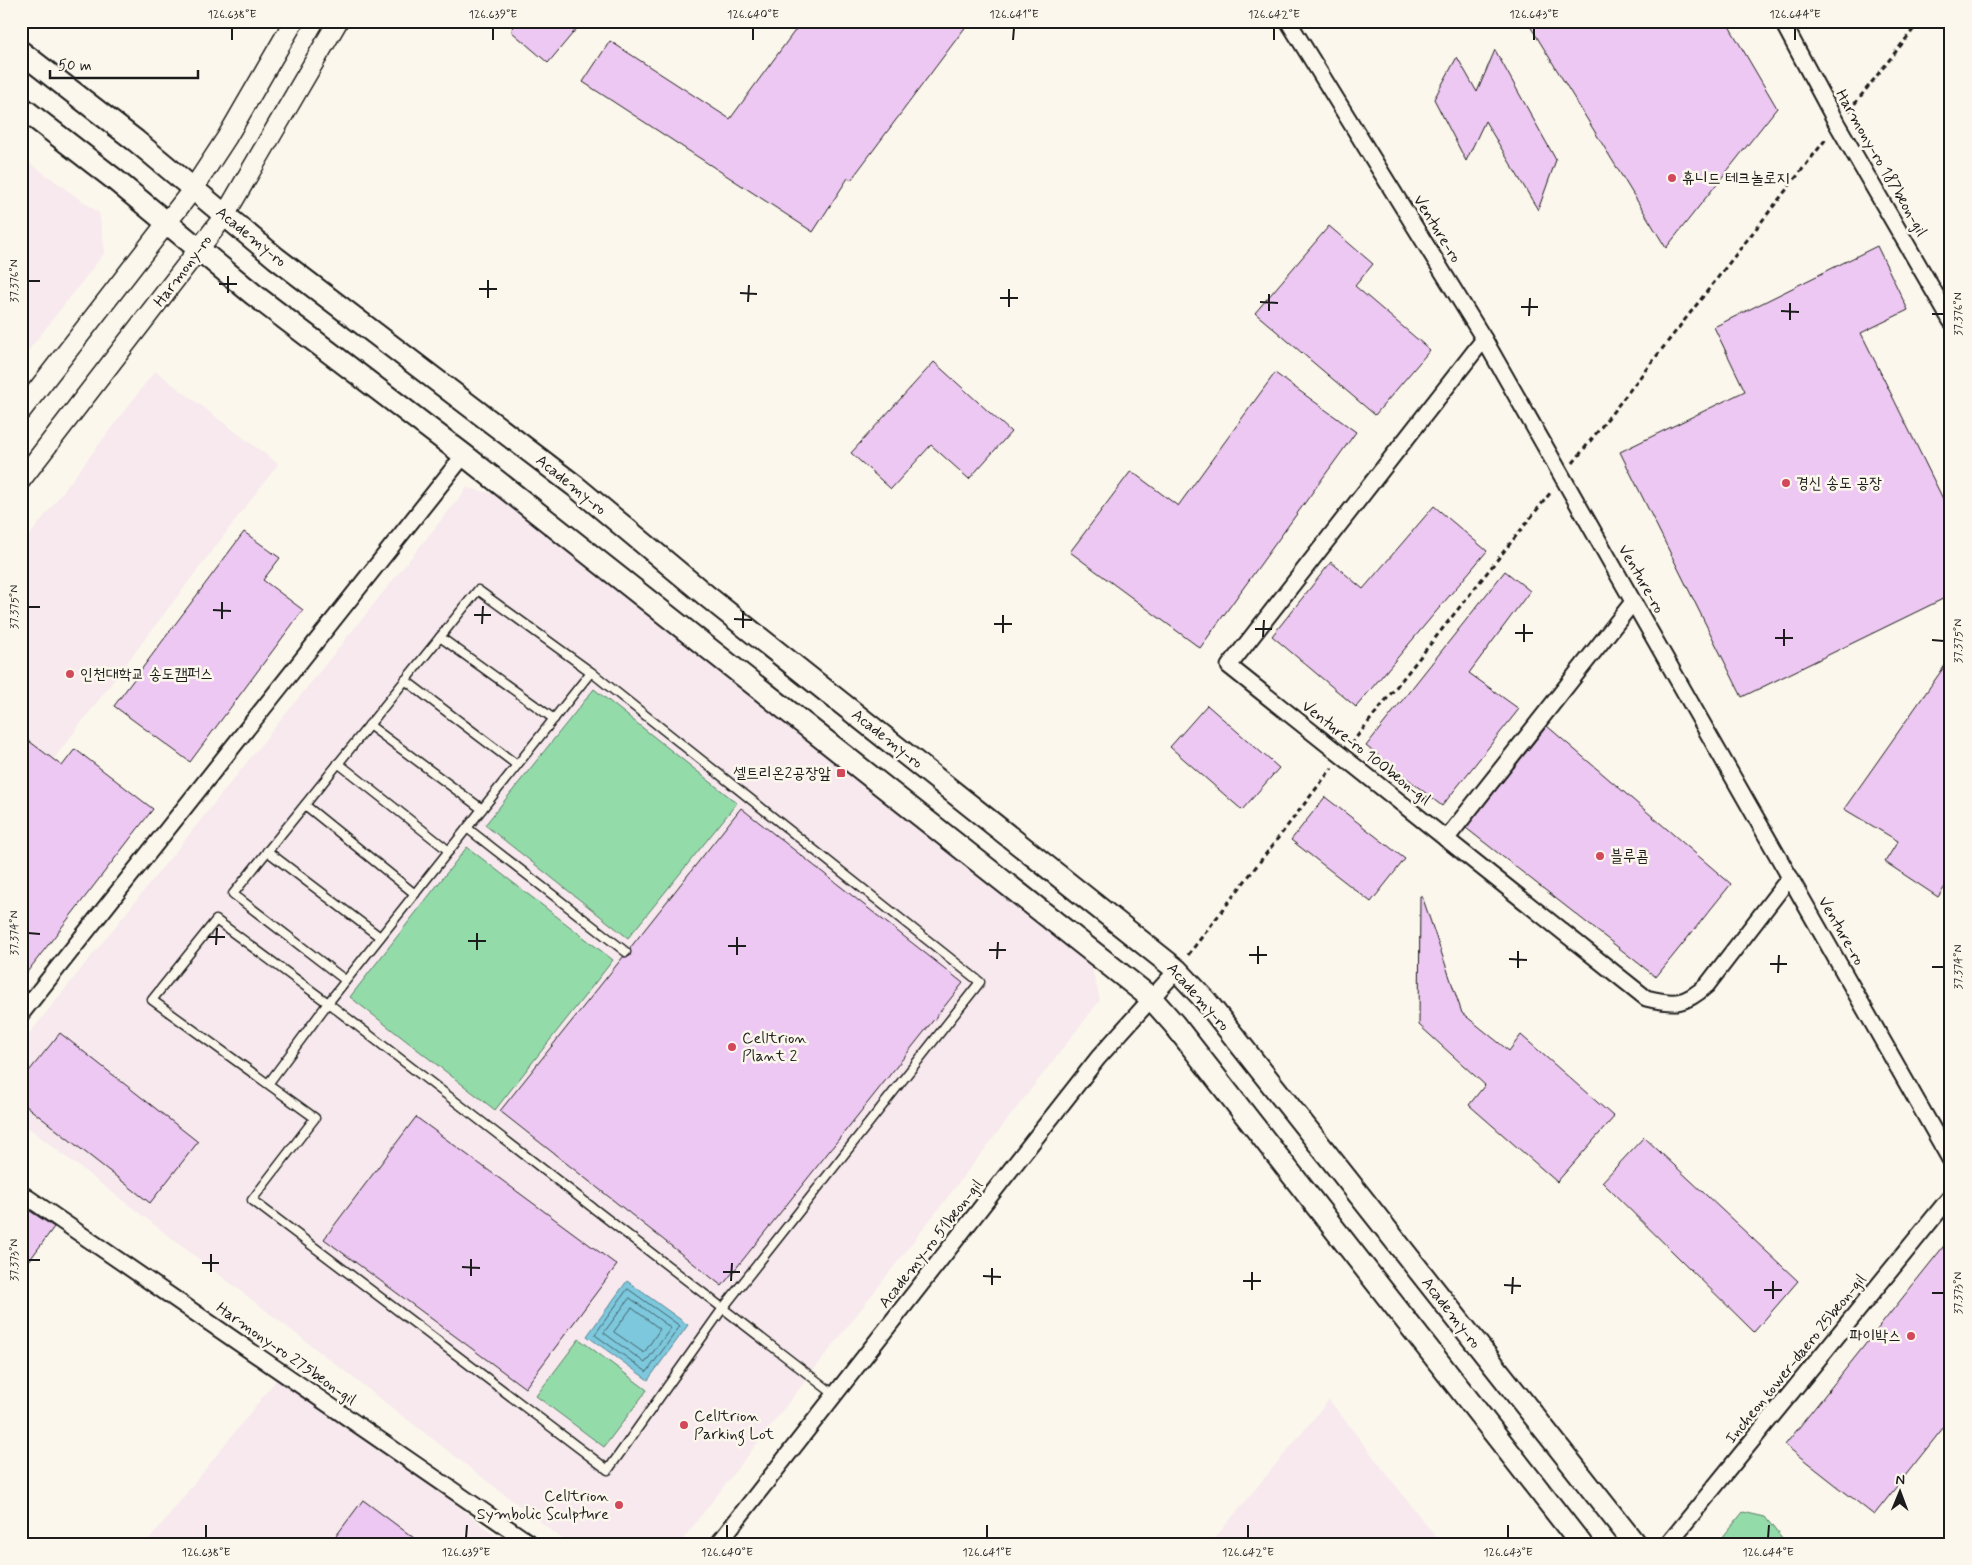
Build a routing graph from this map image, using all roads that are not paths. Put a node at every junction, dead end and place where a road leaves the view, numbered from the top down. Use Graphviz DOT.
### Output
graph roads {
  1 [pos="294,21"];
  2 [pos="338,21"];
  3 [pos="1288,21"];
  4 [pos="1782,21"];
  5 [pos="21,52"];
  6 [pos="21,107"];
  7 [pos="193,189"];
  8 [pos="225,215"];
  9 [pos="168,224"];
  10 [pos="200,250"];
  11 [pos="1951,321"];
  12 [pos="1484,340"];
  13 [pos="21,411"];
  14 [pos="464,456"];
  15 [pos="21,480"];
  16 [pos="1633,602"];
  17 [pos="440,637"];
  18 [pos="591,672"];
  19 [pos="405,680"];
  20 [pos="554,719"];
  21 [pos="369,725"];
  22 [pos="338,763"];
  23 [pos="517,765"];
  24 [pos="305,805"];
  25 [pos="482,810"];
  26 [pos="467,828"];
  27 [pos="1446,839"];
  28 [pos="267,851"];
  29 [pos="449,851"];
  30 [pos="1790,877"];
  31 [pos="415,894"];
  32 [pos="380,937"];
  33 [pos="626,952"];
  34 [pos="1176,970"];
  35 [pos="345,980"];
  36 [pos="1151,998"];
  37 [pos="328,1003"];
  38 [pos="21,1014"];
  39 [pos="268,1084"];
  40 [pos="1951,1161"];
  41 [pos="21,1193"];
  42 [pos="1951,1196"];
  43 [pos="723,1308"];
  44 [pos="834,1394"];
  45 [pos="531,1544"];
  46 [pos="718,1544"];
  47 [pos="1581,1544"];
  48 [pos="1635,1544"];
  49 [pos="1668,1544"];
  1 -- 7 [label="street"];
  2 -- 8 [label="street, Harmony-ro"];
  3 -- 12 [label="street, Venture-ro"];
  4 -- 11 [label="street, Harmony-ro 187beon-gil"];
  5 -- 7 [label="main road, Academy-ro"];
  6 -- 9 [label="main road"];
  7 -- 8 [label="main road, Academy-ro"];
  7 -- 9 [label="street"];
  8 -- 10 [label="street, Harmony-ro"];
  8 -- 34 [label="main road, Academy-ro"];
  9 -- 10 [label="main road"];
  9 -- 13 [label="street"];
  10 -- 14 [label="main road"];
  10 -- 15 [label="street, Harmony-ro"];
  12 -- 16 [label="street, Venture-ro"];
  12 -- 27 [label="street, Venture-ro 100beon-gil"];
  14 -- 36 [label="main road"];
  14 -- 38 [label="street"];
  16 -- 27 [label="street"];
  16 -- 30 [label="street, Venture-ro"];
  17 -- 18 [label="lane"];
  17 -- 19 [label="lane"];
  17 -- 20 [label="lane"];
  18 -- 20 [label="lane"];
  18 -- 43 [label="lane"];
  19 -- 21 [label="lane"];
  19 -- 23 [label="lane"];
  20 -- 23 [label="lane"];
  21 -- 22 [label="lane"];
  21 -- 25 [label="lane"];
  22 -- 24 [label="lane"];
  22 -- 29 [label="lane"];
  23 -- 25 [label="lane"];
  24 -- 28 [label="lane"];
  24 -- 31 [label="lane"];
  25 -- 26 [label="lane"];
  26 -- 29 [label="lane"];
  26 -- 33 [label="lane"];
  27 -- 30 [label="street, Venture-ro 100beon-gil"];
  28 -- 32 [label="lane"];
  28 -- 35 [label="lane"];
  29 -- 31 [label="lane"];
  30 -- 40 [label="street, Venture-ro"];
  31 -- 32 [label="lane"];
  32 -- 35 [label="lane"];
  34 -- 36 [label="street, Academy-ro 51beon-gil"];
  34 -- 48 [label="main road, Academy-ro"];
  35 -- 37 [label="lane"];
  36 -- 44 [label="street, Academy-ro 51beon-gil"];
  36 -- 47 [label="main road"];
  37 -- 39 [label="lane"];
  37 -- 39 [label="lane"];
  37 -- 43 [label="lane"];
  39 -- 43 [label="lane"];
  41 -- 45 [label="street, Harmony-ro 275beon-gil"];
  42 -- 49 [label="street, Incheon tower-daero 25beon-gil"];
  43 -- 44 [label="lane"];
  44 -- 46 [label="street, Academy-ro 51beon-gil"];
}
